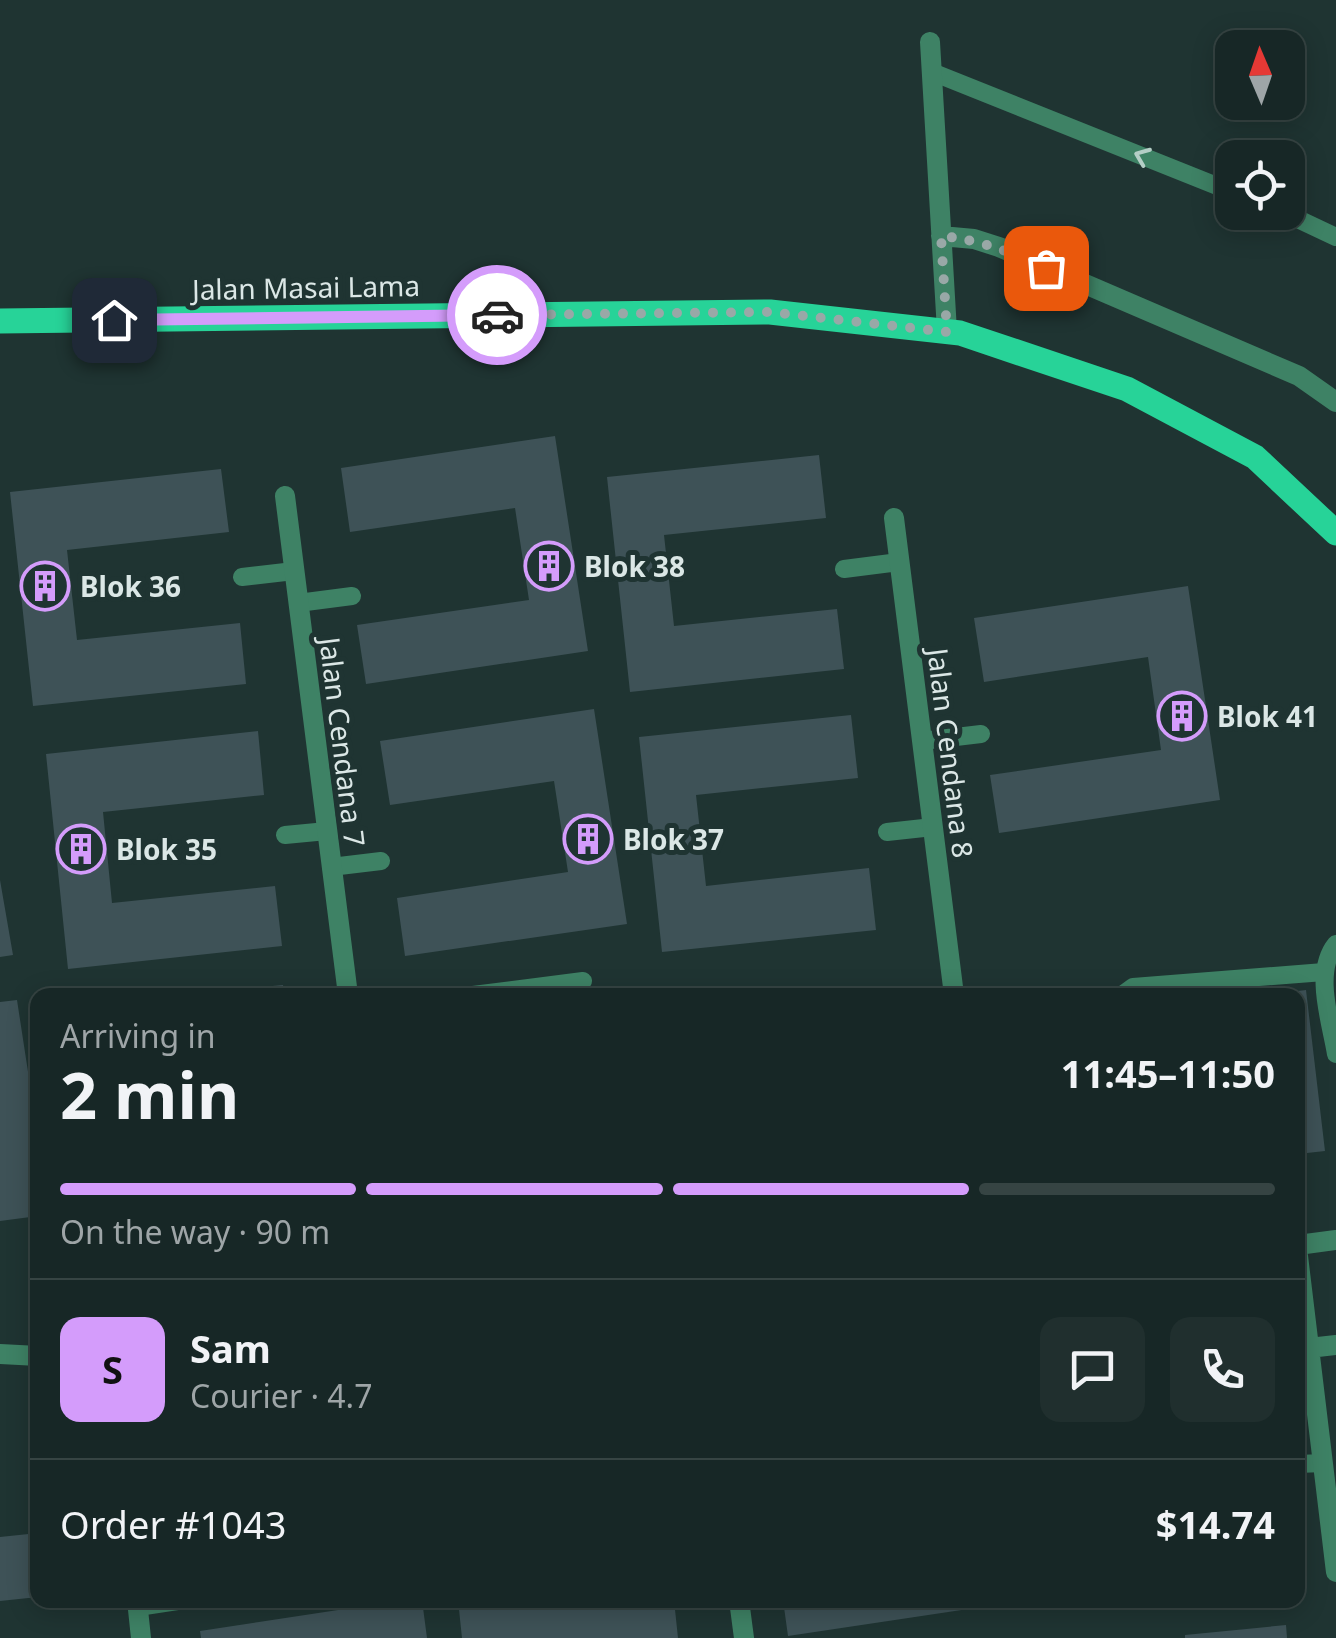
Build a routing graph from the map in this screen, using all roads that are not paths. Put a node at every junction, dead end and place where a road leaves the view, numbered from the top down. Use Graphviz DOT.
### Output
graph roads {
  1 [pos="930,42"];
  2 [pos="932,72"];
  3 [pos="1215,185"];
  4 [pos="1305,222"];
  5 [pos="941,236"];
  6 [pos="1336,237"];
  7 [pos="0,321"];
  8 [pos="947,332"];
  9 [pos="1336,402"];
  10 [pos="285,496"];
  11 [pos="894,518"];
  12 [pos="1336,534"];
  13 [pos="899,562"];
  14 [pos="844,569"];
  15 [pos="294,570"];
  16 [pos="242,577"];
  17 [pos="352,596"];
  18 [pos="298,603"];
  19 [pos="980,734"];
  20 [pos="922,741"];
  21 [pos="933,826"];
  22 [pos="327,830"];
  23 [pos="887,832"];
  24 [pos="286,836"];
  25 [pos="381,861"];
  26 [pos="331,867"];
  27 [pos="1336,944"];
  28 [pos="1324,972"];
  29 [pos="583,981"];
  30 [pos="347,988"];
  31 [pos="528,988"];
  32 [pos="953,988"];
  33 [pos="1131,988"];
  34 [pos="1336,1054"];
  35 [pos="1336,1240"];
  36 [pos="1305,1244"];
  37 [pos="1305,1315"];
  38 [pos="1336,1345"];
  39 [pos="1309,1348"];
  40 [pos="0,1354"];
  41 [pos="30,1356"];
  42 [pos="1323,1463"];
  43 [pos="1305,1464"];
  44 [pos="1336,1572"];
  45 [pos="138,1608"];
  46 [pos="740,1608"];
  47 [pos="139,1638"];
  48 [pos="744,1638"];
  1 -- 2 [label="street"];
  3 -- 2 [label="lane, one-way"];
  2 -- 5 [label="street"];
  4 -- 6 [label="lane"];
  5 -- 8 [label="street"];
  5 -- 9 [label="street"];
  7 -- 8 [label="main road, Jalan Masai Lama"];
  8 -- 12 [label="main road, Jalan Masai Lama"];
  10 -- 15 [label="street, Jalan Cendana 7"];
  11 -- 13 [label="street, Jalan Cendana 8"];
  13 -- 14 [label="lane"];
  13 -- 20 [label="street, Jalan Cendana 8"];
  15 -- 16 [label="lane"];
  15 -- 18 [label="street, Jalan Cendana 7"];
  17 -- 18 [label="lane"];
  18 -- 22 [label="street, Jalan Cendana 7"];
  19 -- 20 [label="lane"];
  20 -- 21 [label="street, Jalan Cendana 8"];
  21 -- 23 [label="lane"];
  21 -- 32 [label="street, Jalan Cendana 8"];
  22 -- 24 [label="lane"];
  22 -- 26 [label="street, Jalan Cendana 7"];
  25 -- 26 [label="lane"];
  26 -- 30 [label="street, Jalan Cendana 7"];
  27 -- 28 [label="lane"];
  28 -- 33 [label="lane"];
  28 -- 34 [label="lane"];
  29 -- 31 [label="lane"];
  35 -- 36 [label="street"];
  37 -- 39 [label="street"];
  38 -- 39 [label="street"];
  39 -- 42 [label="street"];
  40 -- 41 [label="street"];
  42 -- 43 [label="lane"];
  42 -- 44 [label="street"];
  45 -- 47 [label="street"];
  46 -- 48 [label="street"];
}
